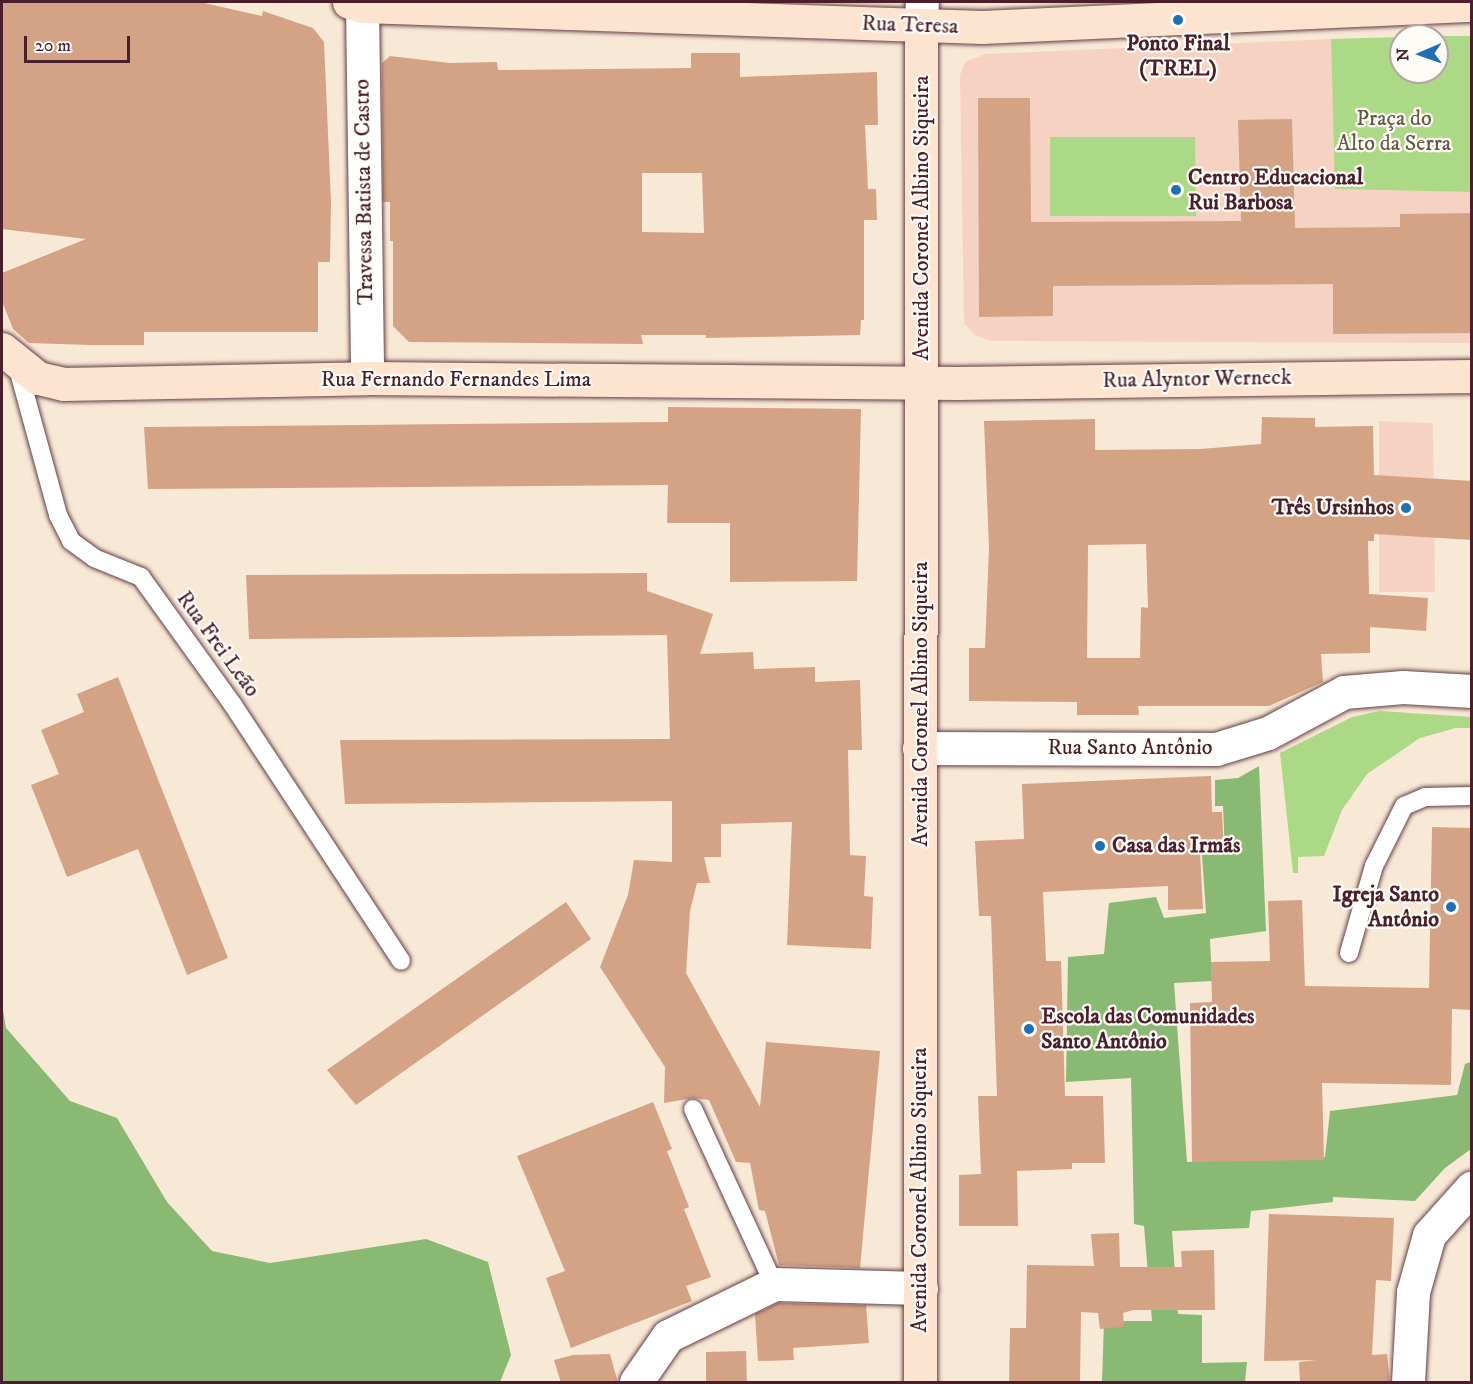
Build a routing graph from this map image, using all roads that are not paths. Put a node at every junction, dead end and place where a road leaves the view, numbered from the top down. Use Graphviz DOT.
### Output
graph roads {
  1 [pos="355,4"];
  2 [pos="1472,5"];
  3 [pos="921,14"];
  4 [pos="9,357"];
  5 [pos="1472,376"];
  6 [pos="367,378"];
  7 [pos="922,382"];
  8 [pos="1472,692"];
  9 [pos="920,748"];
  10 [pos="1472,796"];
  11 [pos="1349,953"];
  12 [pos="401,961"];
  13 [pos="693,1109"];
  14 [pos="1472,1187"];
  15 [pos="774,1284"];
  16 [pos="921,1288"];
  17 [pos="636,1383"];
  18 [pos="920,1383"];
  19 [pos="1408,1383"];
  1 -- 3 [label="main road, Rua Teresa"];
  1 -- 6 [label="street, Travessa Batista de Castro"];
  2 -- 3 [label="main road, Rua Teresa"];
  3 -- 7 [label="main road, Avenida Coronel Albino Siqueira"];
  4 -- 6 [label="main road, Rua Fernando Fernandes Lima"];
  4 -- 12 [label="lane, Rua Frei Leão"];
  5 -- 7 [label="main road, Rua Alyntor Werneck"];
  6 -- 7 [label="main road, Rua Fernando Fernandes Lima"];
  7 -- 9 [label="main road, Avenida Coronel Albino Siqueira"];
  8 -- 9 [label="street, Rua Santo Antônio"];
  9 -- 16 [label="main road, Avenida Coronel Albino Siqueira"];
  10 -- 11 [label="lane"];
  13 -- 15 [label="lane"];
  14 -- 19 [label="street"];
  15 -- 16 [label="street"];
  15 -- 17 [label="street"];
  16 -- 18 [label="main road, Avenida Coronel Albino Siqueira"];
}
